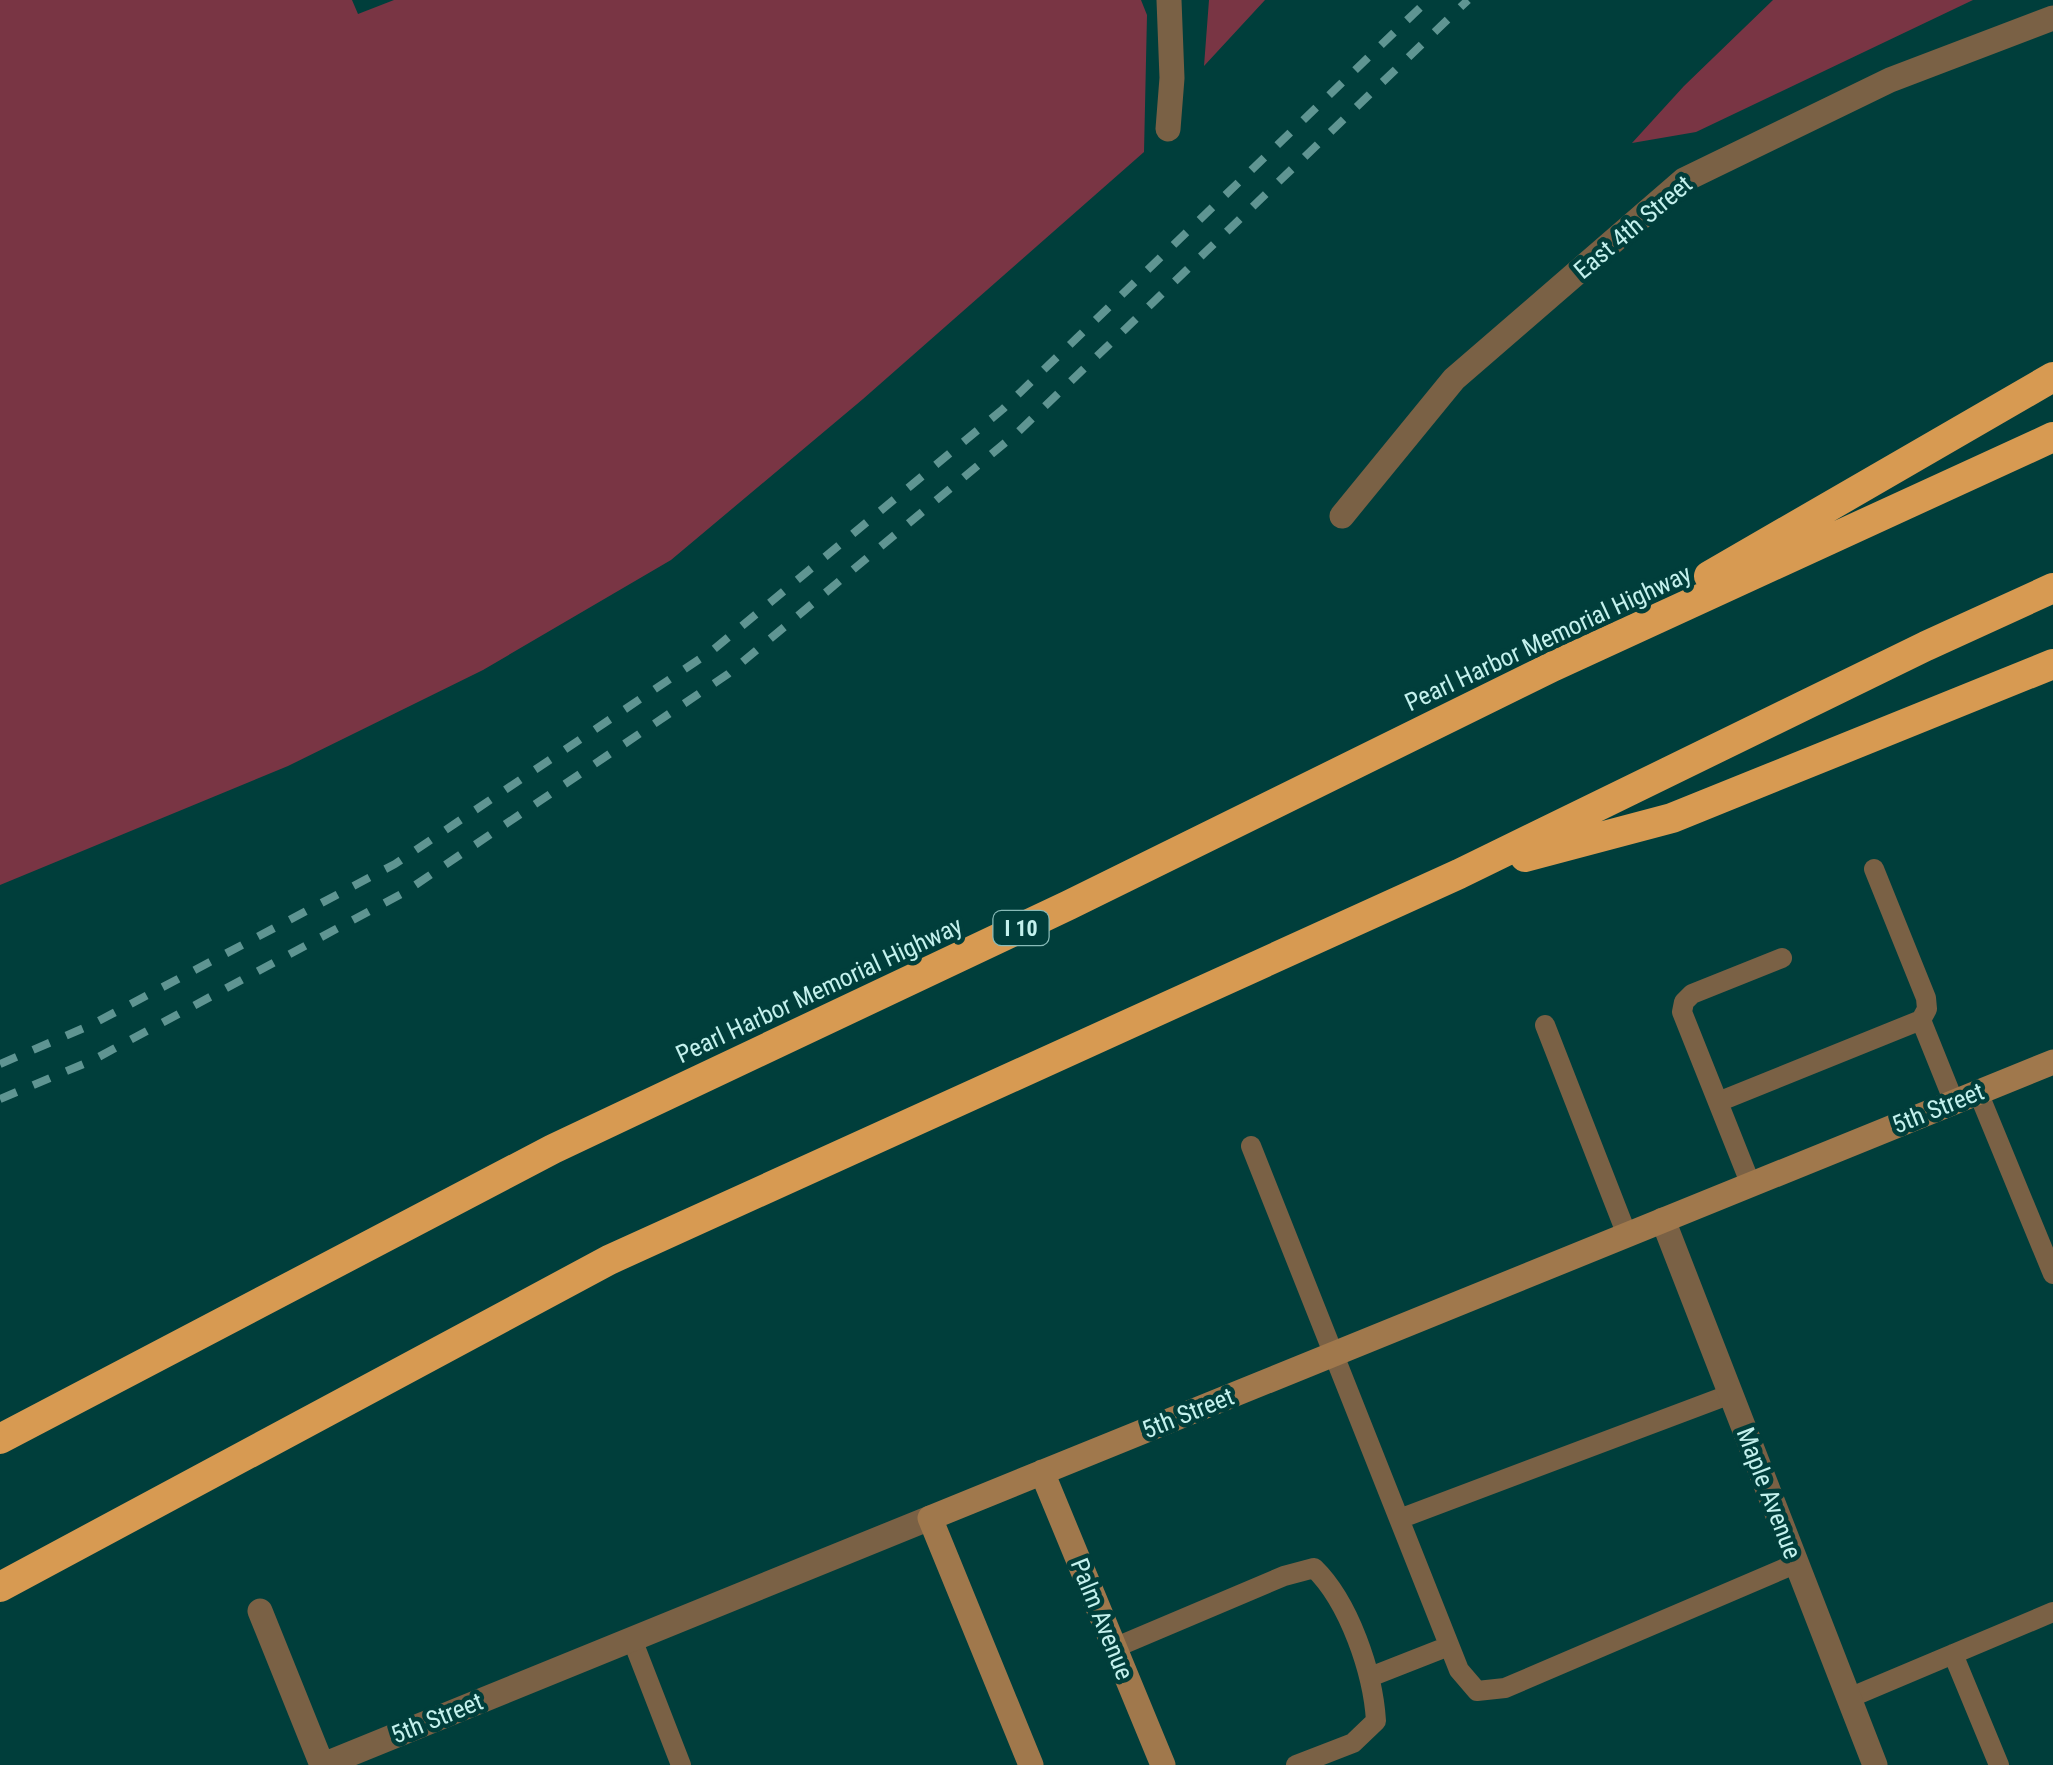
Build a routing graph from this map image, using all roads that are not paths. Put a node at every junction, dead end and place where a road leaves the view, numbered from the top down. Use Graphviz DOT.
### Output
graph roads {
  1 [pos="1170,0"];
  2 [pos="2053,18"];
  3 [pos="1168,129"];
  4 [pos="2053,377"];
  5 [pos="2053,437"];
  6 [pos="1342,516"];
  7 [pos="2053,588"];
  8 [pos="2053,664"];
  9 [pos="1554,666"];
  10 [pos="1874,869"];
  11 [pos="1459,874"];
  12 [pos="1782,958"];
  13 [pos="1921,1020"];
  14 [pos="1546,1025"];
  15 [pos="2053,1062"];
  16 [pos="1966,1097"];
  17 [pos="1718,1102"];
  18 [pos="1251,1146"];
  19 [pos="1751,1184"];
  20 [pos="1663,1220"];
  21 [pos="1627,1234"];
  22 [pos="2053,1274"];
  23 [pos="1333,1354"];
  24 [pos="1730,1394"];
  25 [pos="0,1439"];
  26 [pos="1042,1472"];
  27 [pos="930,1518"];
  28 [pos="1399,1519"];
  29 [pos="1797,1563"];
  30 [pos="0,1587"];
  31 [pos="260,1611"];
  32 [pos="2053,1612"];
  33 [pos="632,1640"];
  34 [pos="1449,1646"];
  35 [pos="1114,1648"];
  36 [pos="1954,1654"];
  37 [pos="1370,1677"];
  38 [pos="1849,1698"];
  39 [pos="323,1765"];
  40 [pos="680,1765"];
  41 [pos="1030,1765"];
  42 [pos="1163,1765"];
  43 [pos="1296,1765"];
  44 [pos="1875,1765"];
  45 [pos="1999,1765"];
  1 -- 3 [label="street"];
  2 -- 6 [label="street, East 4th Street"];
  4 -- 9 [label="highway"];
  5 -- 9 [label="highway, Pearl Harbor Memorial Highway / I 10"];
  7 -- 11 [label="highway"];
  8 -- 11 [label="highway"];
  9 -- 25 [label="highway, Pearl Harbor Memorial Highway / I 10"];
  10 -- 13 [label="lane"];
  11 -- 30 [label="highway"];
  12 -- 17 [label="lane"];
  13 -- 16 [label="lane"];
  13 -- 17 [label="lane"];
  14 -- 21 [label="lane"];
  15 -- 16 [label="street, 5th Street"];
  16 -- 19 [label="street, 5th Street"];
  16 -- 22 [label="lane"];
  17 -- 19 [label="lane"];
  18 -- 23 [label="lane"];
  19 -- 20 [label="street, 5th Street"];
  20 -- 21 [label="street, 5th Street"];
  20 -- 24 [label="street, Maple Avenue"];
  21 -- 23 [label="street, 5th Street"];
  23 -- 26 [label="street, 5th Street"];
  23 -- 28 [label="lane"];
  24 -- 28 [label="lane"];
  24 -- 29 [label="street, Maple Avenue"];
  26 -- 27 [label="street, 5th Street"];
  26 -- 35 [label="street, Palm Avenue"];
  27 -- 33 [label="street, 5th Street"];
  27 -- 41 [label="street"];
  28 -- 34 [label="lane"];
  29 -- 34 [label="lane"];
  29 -- 38 [label="street, Maple Avenue"];
  31 -- 39 [label="street"];
  32 -- 36 [label="lane"];
  33 -- 39 [label="street, 5th Street"];
  33 -- 40 [label="lane"];
  34 -- 37 [label="lane"];
  35 -- 37 [label="lane"];
  35 -- 42 [label="street, Palm Avenue"];
  36 -- 38 [label="lane"];
  36 -- 45 [label="lane"];
  37 -- 43 [label="lane"];
  38 -- 44 [label="street, Maple Avenue"];
}
